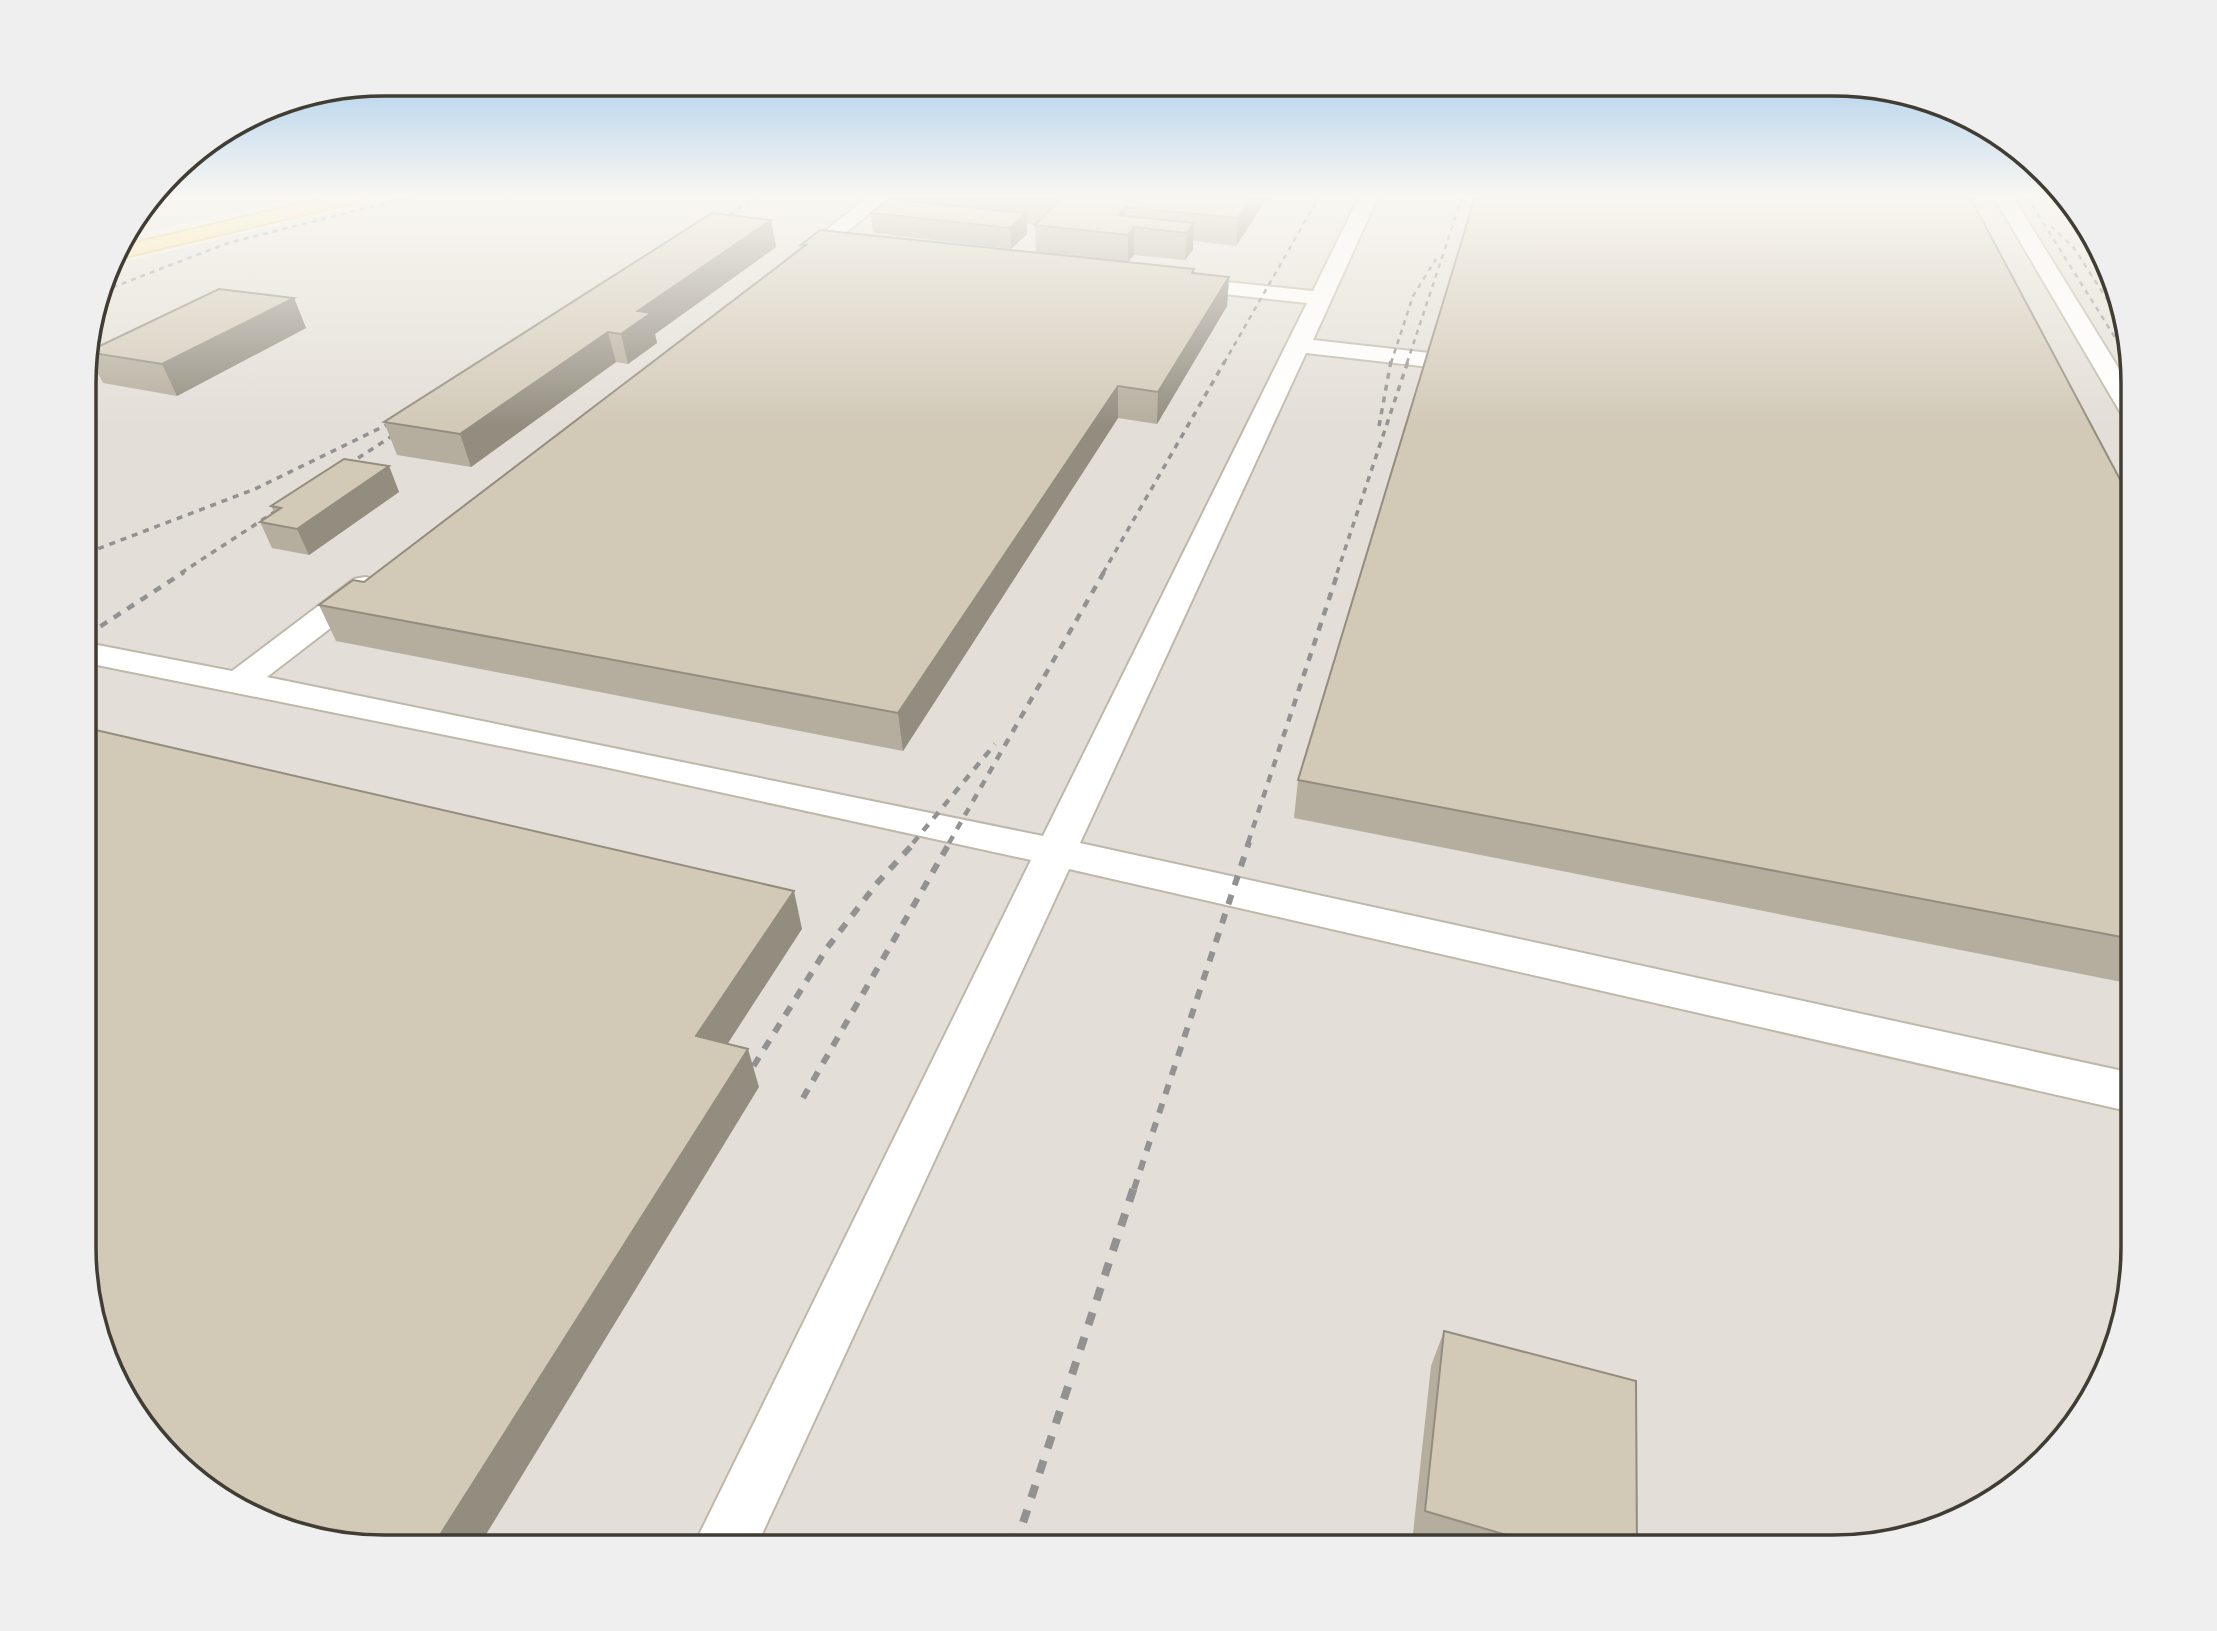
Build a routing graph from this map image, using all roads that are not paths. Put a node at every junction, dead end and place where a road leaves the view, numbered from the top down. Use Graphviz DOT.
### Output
graph roads {
  1 [pos="782,273"];
  2 [pos="1334,273"];
  3 [pos="2049,273"];
  4 [pos="777,277"];
  5 [pos="1153,280"];
  6 [pos="1322,298"];
  7 [pos="1299,345"];
  8 [pos="1430,360"];
  9 [pos="2121,392"];
  10 [pos="382,574"];
  11 [pos="96,655"];
  12 [pos="239,682"];
  13 [pos="1057,854"];
  14 [pos="2121,1091"];
  15 [pos="733,1535"];
  1 -- 4 [label="lane"];
  2 -- 6 [label="lane"];
  3 -- 9 [label="lane"];
  5 -- 6 [label="lane"];
  6 -- 7 [label="lane"];
  7 -- 8 [label="lane"];
  7 -- 13 [label="lane"];
  10 -- 12 [label="lane"];
  11 -- 12 [label="lane"];
  12 -- 13 [label="lane"];
  13 -- 14 [label="lane"];
  13 -- 15 [label="lane"];
}
